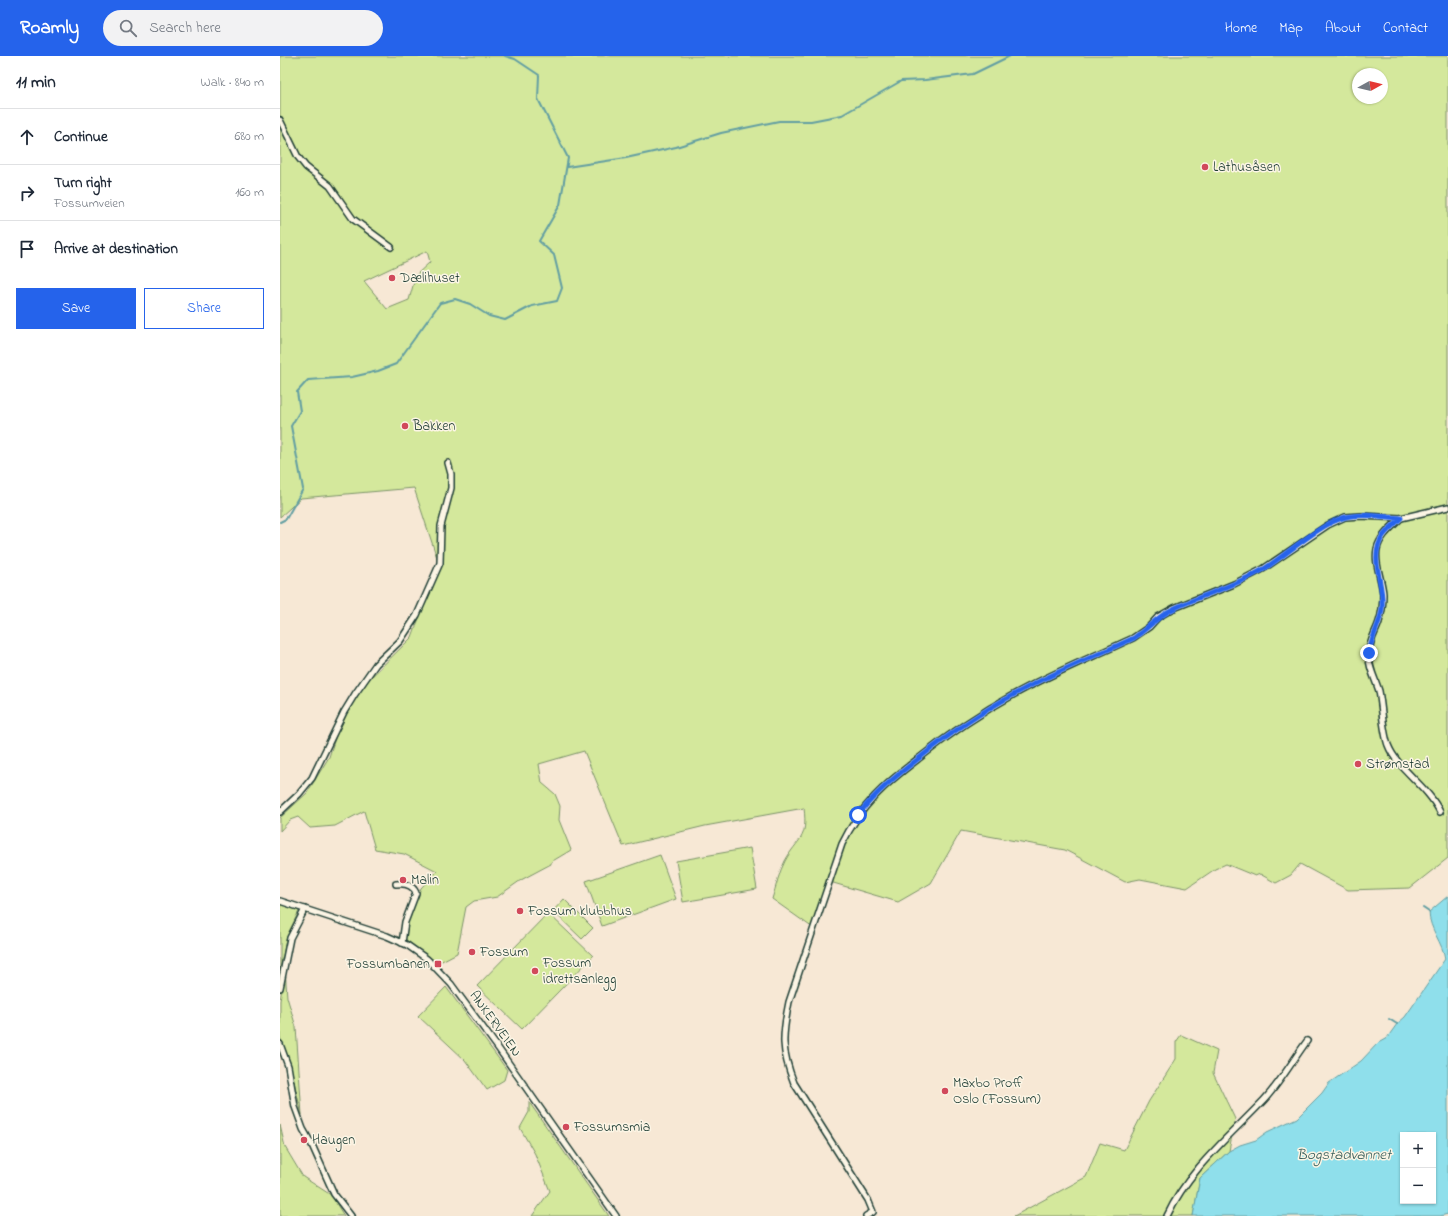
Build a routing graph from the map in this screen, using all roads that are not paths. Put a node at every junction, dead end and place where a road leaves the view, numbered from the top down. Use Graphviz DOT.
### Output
graph roads {
  1 [pos="280,120"];
  2 [pos="391,247"];
  3 [pos="448,463"];
  4 [pos="1448,507"];
  5 [pos="1401,518"];
  6 [pos="280,812"];
  7 [pos="1440,812"];
  8 [pos="396,884"];
  9 [pos="280,901"];
  10 [pos="305,909"];
  11 [pos="402,943"];
  12 [pos="280,988"];
  13 [pos="1307,1041"];
  14 [pos="280,1044"];
  15 [pos="351,1216"];
  16 [pos="616,1216"];
  17 [pos="866,1216"];
  18 [pos="1166,1216"];
  1 -- 2 [label="street"];
  3 -- 6 [label="street"];
  4 -- 5 [label="street"];
  5 -- 7 [label="street"];
  5 -- 17 [label="street"];
  8 -- 11 [label="street"];
  9 -- 10 [label="street, ANKERVEIEN"];
  10 -- 11 [label="street, ANKERVEIEN"];
  10 -- 12 [label="street"];
  11 -- 16 [label="street, ANKERVEIEN"];
  13 -- 18 [label="street"];
  14 -- 15 [label="street"];
}
